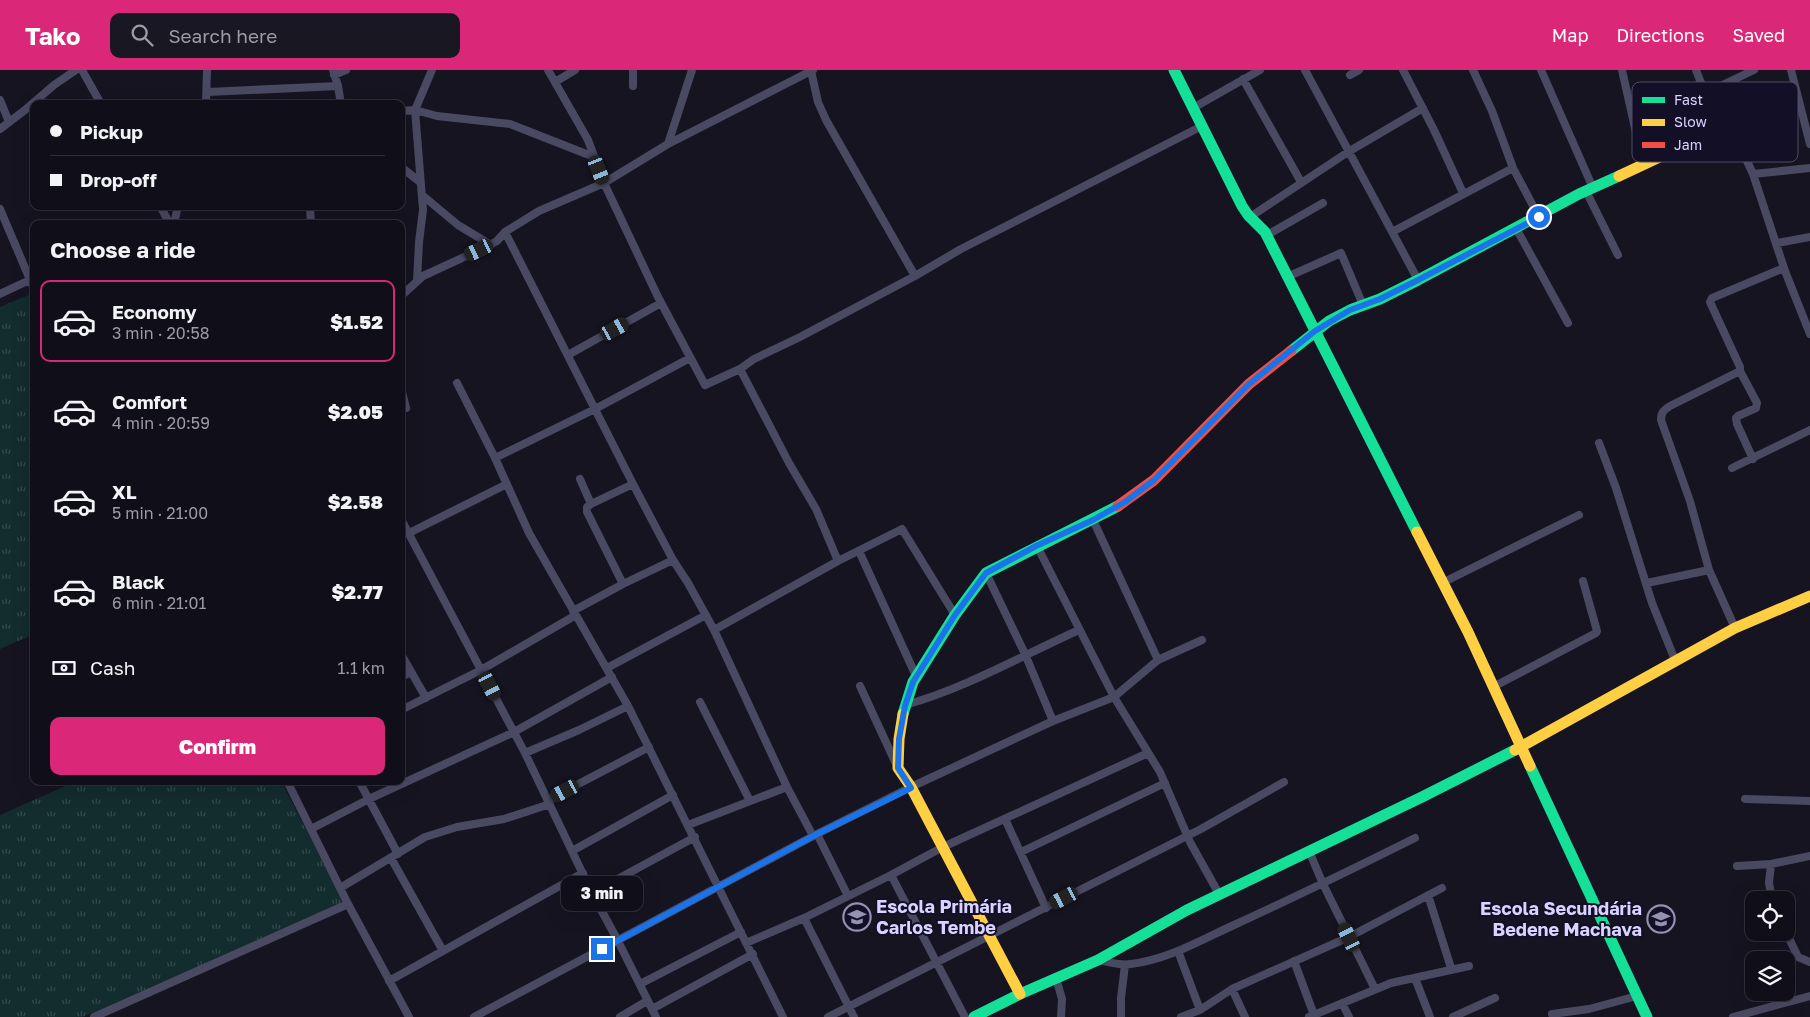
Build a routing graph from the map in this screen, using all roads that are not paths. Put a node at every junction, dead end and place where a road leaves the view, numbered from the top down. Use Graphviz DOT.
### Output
graph roads {
  1 [pos="76,70"];
  2 [pos="82,70"];
  3 [pos="207,70"];
  4 [pos="346,70"];
  5 [pos="432,70"];
  6 [pos="548,70"];
  7 [pos="574,70"];
  8 [pos="633,70"];
  9 [pos="692,70"];
  10 [pos="812,70"];
  11 [pos="1174,70"];
  12 [pos="1260,70"];
  13 [pos="1305,70"];
  14 [pos="1359,70"];
  15 [pos="1403,70"];
  16 [pos="1473,70"];
  17 [pos="1541,70"];
  18 [pos="1622,70"];
  19 [pos="1696,70"];
  20 [pos="1754,70"];
  21 [pos="1790,70"];
  22 [pos="334,73"];
  23 [pos="1742,73"];
  24 [pos="1350,76"];
  25 [pos="1243,79"];
  26 [pos="554,82"];
  27 [pos="1702,82"];
  28 [pos="1726,82"];
  29 [pos="1794,82"];
  30 [pos="338,86"];
  31 [pos="633,86"];
  32 [pos="208,92"];
  33 [pos="1798,94"];
  34 [pos="0,100"];
  35 [pos="38,100"];
  36 [pos="99,100"];
  37 [pos="207,100"];
  38 [pos="341,100"];
  39 [pos="30,107"];
  40 [pos="1193,108"];
  41 [pos="1422,108"];
  42 [pos="415,110"];
  43 [pos="405,111"];
  44 [pos="1632,113"];
  45 [pos="10,122"];
  46 [pos="1808,125"];
  47 [pos="1202,126"];
  48 [pos="0,129"];
  49 [pos="668,144"];
  50 [pos="1810,144"];
  51 [pos="1348,152"];
  52 [pos="594,157"];
  53 [pos="1648,162"];
  54 [pos="1747,162"];
  55 [pos="1644,164"];
  56 [pos="1513,168"];
  57 [pos="1810,168"];
  58 [pos="405,170"];
  59 [pos="1753,174"];
  60 [pos="420,182"];
  61 [pos="1301,182"];
  62 [pos="604,183"];
  63 [pos="1590,189"];
  64 [pos="1463,193"];
  65 [pos="422,195"];
  66 [pos="1323,203"];
  67 [pos="0,209"];
  68 [pos="1250,217"];
  69 [pos="1539,217"];
  70 [pos="1516,228"];
  71 [pos="505,232"];
  72 [pos="1392,232"];
  73 [pos="1267,235"];
  74 [pos="1810,237"];
  75 [pos="1777,243"];
  76 [pos="491,245"];
  77 [pos="1618,255"];
  78 [pos="1784,268"];
  79 [pos="30,275"];
  80 [pos="915,276"];
  81 [pos="1288,277"];
  82 [pos="30,280"];
  83 [pos="1418,280"];
  84 [pos="417,281"];
  85 [pos="405,293"];
  86 [pos="0,294"];
  87 [pos="661,304"];
  88 [pos="1363,305"];
  89 [pos="1568,323"];
  90 [pos="1315,331"];
  91 [pos="1810,334"];
  92 [pos="568,355"];
  93 [pos="690,358"];
  94 [pos="740,369"];
  95 [pos="1740,371"];
  96 [pos="457,383"];
  97 [pos="405,404"];
  98 [pos="406,408"];
  99 [pos="596,409"];
  100 [pos="1810,430"];
  101 [pos="1599,443"];
  102 [pos="495,458"];
  103 [pos="1753,459"];
  104 [pos="1732,468"];
  105 [pos="580,478"];
  106 [pos="507,484"];
  107 [pos="633,484"];
  108 [pos="591,504"];
  109 [pos="1579,515"];
  110 [pos="1093,520"];
  111 [pos="405,526"];
  112 [pos="409,533"];
  113 [pos="1036,546"];
  114 [pos="859,551"];
  115 [pos="673,560"];
  116 [pos="838,561"];
  117 [pos="1709,570"];
  118 [pos="986,573"];
  119 [pos="1583,581"];
  120 [pos="1442,583"];
  121 [pos="623,584"];
  122 [pos="1646,584"];
  123 [pos="1810,596"];
  124 [pos="574,613"];
  125 [pos="706,615"];
  126 [pos="955,615"];
  127 [pos="1736,628"];
  128 [pos="714,630"];
  129 [pos="1079,630"];
  130 [pos="1202,640"];
  131 [pos="1025,654"];
  132 [pos="1158,660"];
  133 [pos="1675,660"];
  134 [pos="405,661"];
  135 [pos="607,668"];
  136 [pos="481,670"];
  137 [pos="411,672"];
  138 [pos="405,675"];
  139 [pos="916,676"];
  140 [pos="612,677"];
  141 [pos="860,686"];
  142 [pos="1492,687"];
  143 [pos="1114,697"];
  144 [pos="426,698"];
  145 [pos="700,702"];
  146 [pos="628,706"];
  147 [pos="905,706"];
  148 [pos="405,708"];
  149 [pos="1054,721"];
  150 [pos="514,732"];
  151 [pos="648,747"];
  152 [pos="1521,747"];
  153 [pos="525,753"];
  154 [pos="1148,753"];
  155 [pos="898,768"];
  156 [pos="405,782"];
  157 [pos="1284,782"];
  158 [pos="1165,783"];
  159 [pos="288,785"];
  160 [pos="361,785"];
  161 [pos="399,785"];
  162 [pos="787,787"];
  163 [pos="911,788"];
  164 [pos="673,795"];
  165 [pos="369,799"];
  166 [pos="1745,799"];
  167 [pos="750,801"];
  168 [pos="1810,801"];
  169 [pos="549,802"];
  170 [pos="1005,818"];
  171 [pos="688,825"];
  172 [pos="311,829"];
  173 [pos="815,835"];
  174 [pos="1188,835"];
  175 [pos="694,837"];
  176 [pos="1415,838"];
  177 [pos="943,846"];
  178 [pos="572,851"];
  179 [pos="1309,851"];
  180 [pos="1021,852"];
  181 [pos="394,856"];
  182 [pos="1810,856"];
  183 [pos="1771,864"];
  184 [pos="1737,866"];
  185 [pos="583,873"];
  186 [pos="892,875"];
  187 [pos="1323,884"];
  188 [pos="719,886"];
  189 [pos="340,888"];
  190 [pos="1442,888"];
  191 [pos="1770,891"];
  192 [pos="592,892"];
  193 [pos="1219,894"];
  194 [pos="1428,895"];
  195 [pos="848,896"];
  196 [pos="348,904"];
  197 [pos="1046,908"];
  198 [pos="804,918"];
  199 [pos="741,932"];
  200 [pos="990,935"];
  201 [pos="1349,937"];
  202 [pos="618,941"];
  203 [pos="1790,941"];
  204 [pos="746,943"];
  205 [pos="443,951"];
  206 [pos="1178,951"];
  207 [pos="752,954"];
  208 [pos="1098,960"];
  209 [pos="1294,961"];
  210 [pos="936,962"];
  211 [pos="1810,962"];
  212 [pos="1125,965"];
  213 [pos="1469,966"];
  214 [pos="1451,968"];
  215 [pos="1056,978"];
  216 [pos="1415,978"];
  217 [pos="389,981"];
  218 [pos="640,984"];
  219 [pos="1375,989"];
  220 [pos="1232,990"];
  221 [pos="1020,994"];
  222 [pos="1637,996"];
  223 [pos="1810,996"];
  224 [pos="1495,998"];
  225 [pos="647,1001"];
  226 [pos="1342,1003"];
  227 [pos="849,1007"];
  228 [pos="652,1009"];
  229 [pos="1200,1010"];
  230 [pos="1552,1014"];
  231 [pos="1464,1015"];
  232 [pos="1311,1016"];
  233 [pos="94,1017"];
  234 [pos="408,1017"];
  235 [pos="474,1017"];
  236 [pos="620,1017"];
  237 [pos="656,1017"];
  238 [pos="783,1017"];
  239 [pos="828,1017"];
  240 [pos="854,1017"];
  241 [pos="965,1017"];
  242 [pos="974,1017"];
  243 [pos="1061,1017"];
  244 [pos="1121,1017"];
  245 [pos="1181,1017"];
  246 [pos="1246,1017"];
  247 [pos="1349,1017"];
  248 [pos="1430,1017"];
  249 [pos="1453,1017"];
  250 [pos="1647,1017"];
  251 [pos="1733,1017"];
  1 -- 35 [label="street"];
  2 -- 36 [label="street"];
  3 -- 32 [label="street"];
  4 -- 22 [label="street"];
  5 -- 42 [label="street"];
  6 -- 26 [label="street"];
  7 -- 26 [label="street"];
  8 -- 31 [label="street"];
  9 -- 49 [label="street"];
  10 -- 49 [label="street"];
  10 -- 80 [label="street"];
  11 -- 40 [label="street"];
  12 -- 25 [label="street"];
  13 -- 51 [label="street"];
  14 -- 24 [label="street"];
  15 -- 41 [label="street"];
  16 -- 56 [label="street"];
  17 -- 63 [label="street"];
  18 -- 44 [label="street"];
  19 -- 27 [label="street"];
  20 -- 23 [label="street"];
  21 -- 29 [label="street"];
  22 -- 30 [label="street"];
  23 -- 28 [label="street"];
  25 -- 40 [label="street"];
  25 -- 61 [label="street"];
  26 -- 52 [label="street"];
  30 -- 32 [label="street"];
  30 -- 38 [label="street"];
  32 -- 37 [label="street"];
  33 -- 46 [label="street"];
  34 -- 45 [label="street"];
  39 -- 45 [label="street"];
  40 -- 47 [label="street"];
  41 -- 51 [label="street"];
  41 -- 64 [label="street"];
  42 -- 43 [label="street"];
  42 -- 52 [label="street"];
  42 -- 60 [label="street"];
  45 -- 48 [label="street"];
  46 -- 50 [label="street"];
  47 -- 68 [label="street"];
  47 -- 80 [label="street"];
  49 -- 62 [label="street"];
  51 -- 61 [label="street"];
  51 -- 72 [label="street"];
  52 -- 62 [label="street"];
  53 -- 55 [label="street"];
  54 -- 59 [label="street"];
  55 -- 63 [label="street"];
  56 -- 64 [label="street"];
  56 -- 69 [label="street"];
  57 -- 59 [label="street"];
  58 -- 60 [label="street"];
  59 -- 75 [label="street"];
  60 -- 65 [label="street"];
  61 -- 68 [label="street"];
  62 -- 71 [label="street"];
  62 -- 87 [label="street"];
  63 -- 69 [label="street"];
  63 -- 77 [label="street"];
  64 -- 72 [label="street"];
  65 -- 76 [label="street"];
  65 -- 84 [label="street"];
  66 -- 73 [label="street"];
  67 -- 79 [label="street"];
  68 -- 73 [label="street"];
  69 -- 70 [label="street"];
  70 -- 83 [label="street"];
  70 -- 89 [label="street"];
  71 -- 76 [label="street"];
  71 -- 92 [label="street"];
  72 -- 83 [label="street"];
  73 -- 81 [label="street"];
  74 -- 75 [label="street"];
  75 -- 78 [label="street"];
  76 -- 84 [label="street"];
  78 -- 91 [label="street"];
  78 -- 95 [label="street"];
  80 -- 94 [label="street"];
  81 -- 88 [label="street"];
  81 -- 90 [label="street"];
  82 -- 86 [label="street"];
  83 -- 88 [label="street"];
  84 -- 85 [label="street"];
  87 -- 92 [label="street"];
  87 -- 93 [label="street"];
  88 -- 90 [label="street"];
  90 -- 110 [label="street"];
  90 -- 120 [label="street"];
  92 -- 99 [label="street"];
  93 -- 94 [label="street"];
  93 -- 99 [label="street"];
  94 -- 116 [label="street"];
  95 -- 103 [label="street"];
  95 -- 117 [label="street"];
  96 -- 102 [label="street"];
  97 -- 98 [label="street"];
  99 -- 102 [label="street"];
  99 -- 107 [label="street"];
  100 -- 103 [label="street"];
  101 -- 122 [label="street"];
  102 -- 106 [label="street"];
  103 -- 104 [label="street"];
  105 -- 108 [label="street"];
  106 -- 112 [label="street"];
  106 -- 124 [label="street"];
  107 -- 108 [label="street"];
  107 -- 115 [label="street"];
  108 -- 121 [label="street"];
  109 -- 120 [label="street"];
  110 -- 113 [label="street"];
  110 -- 132 [label="street"];
  111 -- 112 [label="street"];
  112 -- 136 [label="street"];
  113 -- 118 [label="street"];
  113 -- 129 [label="street"];
  114 -- 116 [label="street"];
  114 -- 126 [label="street"];
  114 -- 139 [label="street"];
  115 -- 121 [label="street"];
  115 -- 125 [label="street"];
  116 -- 128 [label="street"];
  117 -- 122 [label="street"];
  117 -- 127 [label="street"];
  118 -- 126 [label="street"];
  118 -- 131 [label="street"];
  119 -- 142 [label="street"];
  120 -- 142 [label="street"];
  121 -- 124 [label="street"];
  122 -- 133 [label="street"];
  123 -- 127 [label="street"];
  124 -- 135 [label="street"];
  124 -- 136 [label="street"];
  125 -- 128 [label="street"];
  125 -- 135 [label="street"];
  126 -- 139 [label="street"];
  127 -- 133 [label="street"];
  128 -- 162 [label="street"];
  129 -- 131 [label="street"];
  129 -- 143 [label="street"];
  130 -- 132 [label="street"];
  131 -- 147 [label="street"];
  131 -- 149 [label="street"];
  132 -- 143 [label="street"];
  133 -- 152 [label="street"];
  134 -- 137 [label="street"];
  135 -- 140 [label="street"];
  136 -- 144 [label="street"];
  136 -- 150 [label="street"];
  137 -- 138 [label="street"];
  137 -- 144 [label="street"];
  139 -- 147 [label="street"];
  140 -- 146 [label="street"];
  140 -- 150 [label="street"];
  141 -- 155 [label="street"];
  142 -- 152 [label="street"];
  143 -- 149 [label="street"];
  143 -- 154 [label="street"];
  144 -- 148 [label="street"];
  145 -- 167 [label="street"];
  146 -- 151 [label="street"];
  146 -- 153 [label="street"];
  147 -- 155 [label="street"];
  149 -- 163 [label="street"];
  150 -- 153 [label="street"];
  150 -- 156 [label="street"];
  151 -- 164 [label="street"];
  151 -- 169 [label="street"];
  152 -- 179 [label="street"];
  152 -- 222 [label="street"];
  153 -- 169 [label="street"];
  154 -- 158 [label="street"];
  154 -- 170 [label="street"];
  155 -- 163 [label="street"];
  157 -- 174 [label="street"];
  158 -- 174 [label="street"];
  158 -- 180 [label="street"];
  159 -- 172 [label="street"];
  160 -- 165 [label="street"];
  161 -- 165 [label="street"];
  162 -- 167 [label="street"];
  162 -- 173 [label="street"];
  163 -- 173 [label="street"];
  163 -- 177 [label="street"];
  164 -- 171 [label="street"];
  164 -- 178 [label="street"];
  165 -- 172 [label="street"];
  165 -- 181 [label="street"];
  166 -- 168 [label="street"];
  167 -- 171 [label="street"];
  169 -- 178 [label="street"];
  169 -- 181 [label="street"];
  170 -- 177 [label="street"];
  170 -- 180 [label="street"];
  171 -- 175 [label="street"];
  172 -- 189 [label="street"];
  173 -- 188 [label="street"];
  173 -- 195 [label="street"];
  174 -- 193 [label="street"];
  174 -- 197 [label="street"];
  175 -- 188 [label="street"];
  175 -- 192 [label="street"];
  176 -- 187 [label="street"];
  177 -- 186 [label="street"];
  177 -- 200 [label="street"];
  178 -- 185 [label="street"];
  179 -- 187 [label="street"];
  179 -- 193 [label="street"];
  180 -- 197 [label="street"];
  181 -- 189 [label="street"];
  181 -- 205 [label="street"];
  182 -- 183 [label="street"];
  183 -- 184 [label="street"];
  183 -- 191 [label="street"];
  185 -- 192 [label="street"];
  185 -- 205 [label="street"];
  186 -- 195 [label="street"];
  186 -- 210 [label="street"];
  187 -- 201 [label="street"];
  187 -- 206 [label="street"];
  188 -- 199 [label="street"];
  188 -- 202 [label="street"];
  189 -- 196 [label="street"];
  190 -- 194 [label="street"];
  192 -- 202 [label="street"];
  193 -- 208 [label="street"];
  194 -- 201 [label="street"];
  194 -- 214 [label="street"];
  195 -- 198 [label="street"];
  196 -- 217 [label="street"];
  196 -- 233 [label="street"];
  197 -- 200 [label="street"];
  198 -- 204 [label="street"];
  198 -- 227 [label="street"];
  199 -- 204 [label="street"];
  199 -- 218 [label="street"];
  200 -- 210 [label="street"];
  200 -- 221 [label="street"];
  201 -- 209 [label="street"];
  201 -- 219 [label="street"];
  202 -- 218 [label="street"];
  202 -- 235 [label="street"];
  203 -- 211 [label="street"];
  204 -- 207 [label="street"];
  205 -- 217 [label="street"];
  206 -- 212 [label="street"];
  206 -- 229 [label="street"];
  207 -- 228 [label="street"];
  207 -- 238 [label="street"];
  208 -- 212 [label="street"];
  208 -- 215 [label="street"];
  209 -- 220 [label="street"];
  209 -- 232 [label="street"];
  210 -- 227 [label="street"];
  210 -- 241 [label="street"];
  212 -- 244 [label="street"];
  213 -- 214 [label="street"];
  214 -- 216 [label="street"];
  215 -- 221 [label="street"];
  215 -- 243 [label="street"];
  216 -- 219 [label="street"];
  216 -- 248 [label="street"];
  217 -- 234 [label="street"];
  218 -- 225 [label="street"];
  219 -- 226 [label="street"];
  220 -- 229 [label="street"];
  220 -- 246 [label="street"];
  221 -- 242 [label="street"];
  222 -- 230 [label="street"];
  222 -- 250 [label="street"];
  223 -- 251 [label="street"];
  224 -- 231 [label="street"];
  225 -- 228 [label="street"];
  225 -- 236 [label="street"];
  226 -- 232 [label="street"];
  226 -- 247 [label="street"];
  227 -- 239 [label="street"];
  227 -- 240 [label="street"];
  228 -- 237 [label="street"];
  229 -- 245 [label="street"];
  231 -- 249 [label="street"];
}
